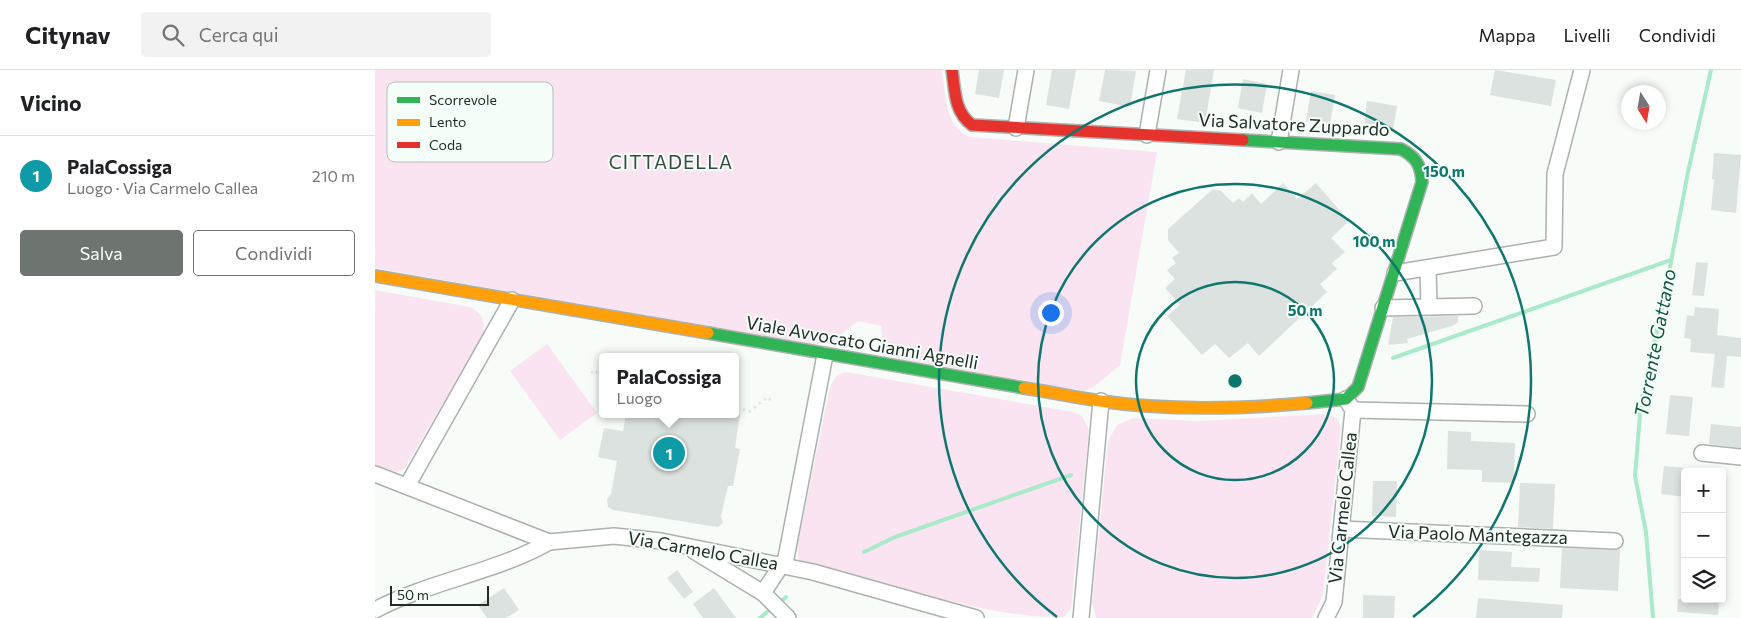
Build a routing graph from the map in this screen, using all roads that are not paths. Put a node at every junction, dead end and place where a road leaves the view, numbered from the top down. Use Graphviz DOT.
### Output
graph roads {
  1 [pos="952,70"];
  2 [pos="1026,70"];
  3 [pos="1158,70"];
  4 [pos="1291,70"];
  5 [pos="1582,70"];
  6 [pos="1016,128"];
  7 [pos="1147,135"];
  8 [pos="1279,142"];
  9 [pos="1428,268"];
  10 [pos="1395,274"];
  11 [pos="375,276"];
  12 [pos="512,300"];
  13 [pos="1474,306"];
  14 [pos="1429,307"];
  15 [pos="1383,308"];
  16 [pos="825,355"];
  17 [pos="1101,401"];
  18 [pos="1349,404"];
  19 [pos="1527,414"];
  20 [pos="1702,453"];
  21 [pos="1741,457"];
  22 [pos="375,474"];
  23 [pos="407,486"];
  24 [pos="1341,529"];
  25 [pos="1615,541"];
  26 [pos="549,542"];
  27 [pos="689,546"];
  28 [pos="782,565"];
  29 [pos="763,593"];
  30 [pos="375,610"];
  31 [pos="788,618"];
  32 [pos="977,618"];
  33 [pos="1081,618"];
  34 [pos="1325,618"];
  1 -- 6 [label="street, Via Salvatore Zuppardo"];
  2 -- 6 [label="street"];
  3 -- 7 [label="street"];
  4 -- 8 [label="street"];
  5 -- 9 [label="street"];
  6 -- 7 [label="street, Via Salvatore Zuppardo"];
  7 -- 8 [label="street, Via Salvatore Zuppardo"];
  8 -- 10 [label="street, Via Salvatore Zuppardo"];
  9 -- 10 [label="street"];
  9 -- 14 [label="street"];
  10 -- 15 [label="street, Via Salvatore Zuppardo"];
  11 -- 12 [label="street, Viale Avvocato Gianni Agnelli"];
  12 -- 16 [label="street, Viale Avvocato Gianni Agnelli"];
  12 -- 23 [label="street"];
  13 -- 14 [label="street"];
  14 -- 15 [label="street"];
  15 -- 18 [label="street, Via Salvatore Zuppardo"];
  16 -- 17 [label="street, Viale Avvocato Gianni Agnelli"];
  16 -- 28 [label="street"];
  17 -- 18 [label="street, Viale Avvocato Gianni Agnelli"];
  17 -- 33 [label="street"];
  18 -- 19 [label="street"];
  18 -- 24 [label="street, Via Carmelo Callea"];
  20 -- 21 [label="street"];
  22 -- 23 [label="street, Via Carmelo Callea"];
  23 -- 26 [label="street, Via Carmelo Callea"];
  24 -- 25 [label="street, Via Paolo Mantegazza"];
  24 -- 34 [label="street, Via Carmelo Callea"];
  26 -- 27 [label="street, Via Carmelo Callea"];
  26 -- 30 [label="street"];
  27 -- 28 [label="street, Via Carmelo Callea"];
  27 -- 29 [label="street"];
  28 -- 29 [label="street"];
  28 -- 32 [label="street, Via Carmelo Callea"];
  29 -- 31 [label="street"];
}
